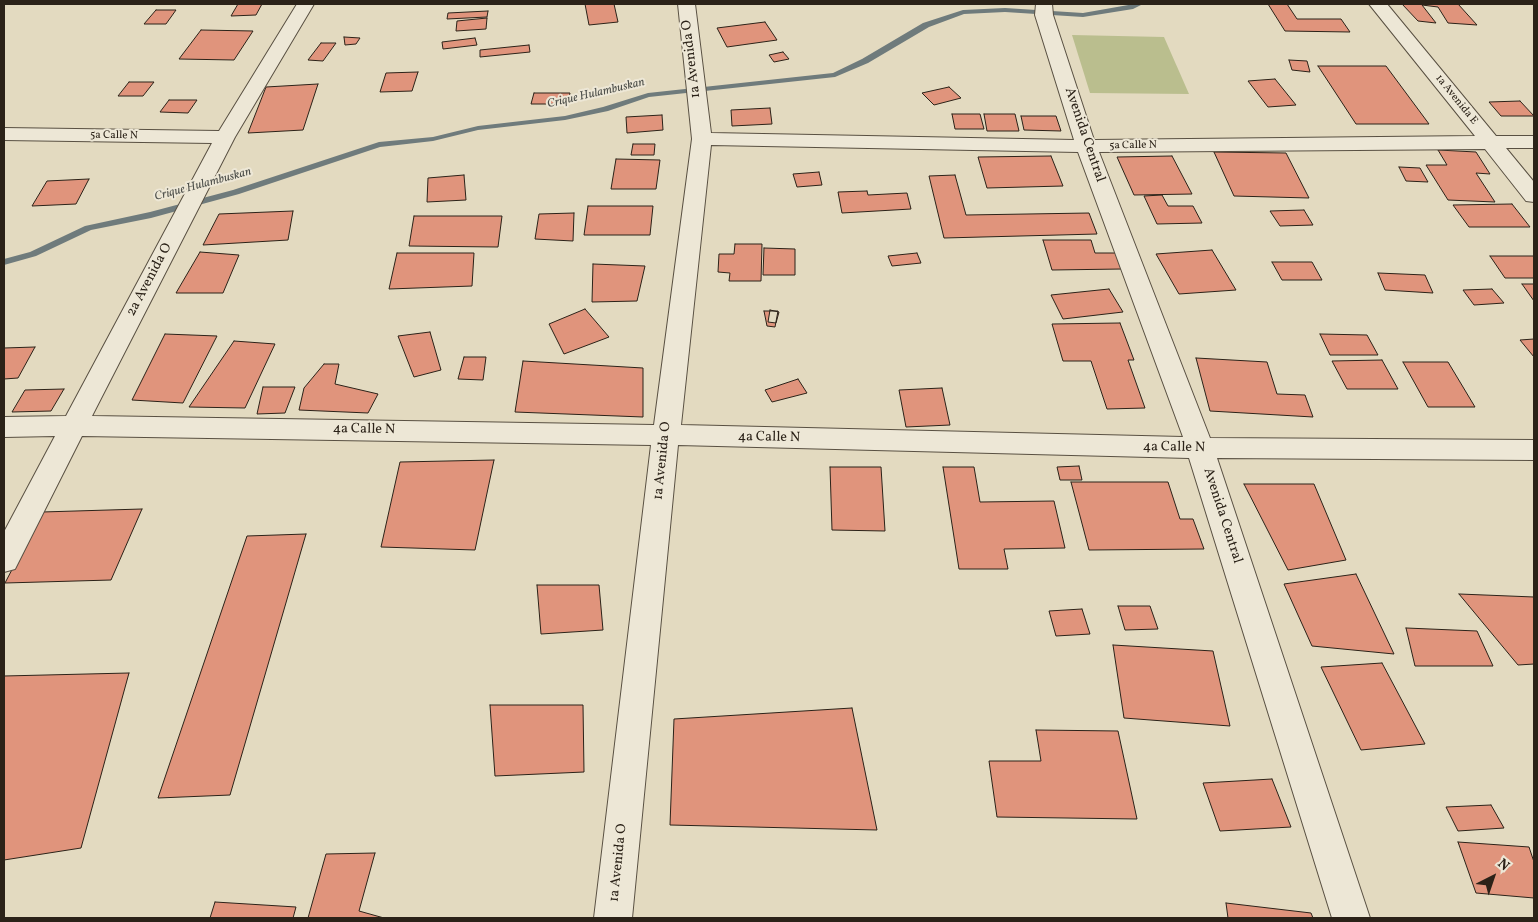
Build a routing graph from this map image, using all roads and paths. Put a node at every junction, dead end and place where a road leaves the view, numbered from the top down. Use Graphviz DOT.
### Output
graph roads {
  1 [pos="305,4"];
  2 [pos="686,4"];
  3 [pos="1044,4"];
  4 [pos="1378,4"];
  5 [pos="4,134"];
  6 [pos="225,138"];
  7 [pos="702,139"];
  8 [pos="1534,142"];
  9 [pos="1491,143"];
  10 [pos="1086,146"];
  11 [pos="1534,196"];
  12 [pos="74,426"];
  13 [pos="4,427"];
  14 [pos="666,435"];
  15 [pos="1200,448"];
  16 [pos="1534,450"];
  17 [pos="4,560"];
  18 [pos="613,918"];
  19 [pos="1351,918"];
  1 -- 6 [label="street, 2a Avenida O"];
  2 -- 7 [label="street, 1a Avenida O"];
  3 -- 10 [label="street, Avenida Central"];
  4 -- 9 [label="street, 1a Avenida E"];
  5 -- 6 [label="street, 5a Calle N"];
  6 -- 12 [label="street, 2a Avenida O"];
  7 -- 10 [label="street, 5a Calle N"];
  7 -- 14 [label="street, 1a Avenida O"];
  8 -- 9 [label="street, 5a Calle N"];
  9 -- 10 [label="street, 5a Calle N"];
  9 -- 11 [label="street, 1a Avenida E"];
  10 -- 15 [label="street, Avenida Central"];
  12 -- 13 [label="street, 4a Calle N"];
  12 -- 14 [label="street, 4a Calle N"];
  12 -- 17 [label="street, 2a Avenida O"];
  14 -- 15 [label="street, 4a Calle N"];
  14 -- 18 [label="street, 1a Avenida O"];
  15 -- 16 [label="street, 4a Calle N"];
  15 -- 19 [label="street, Avenida Central"];
}
